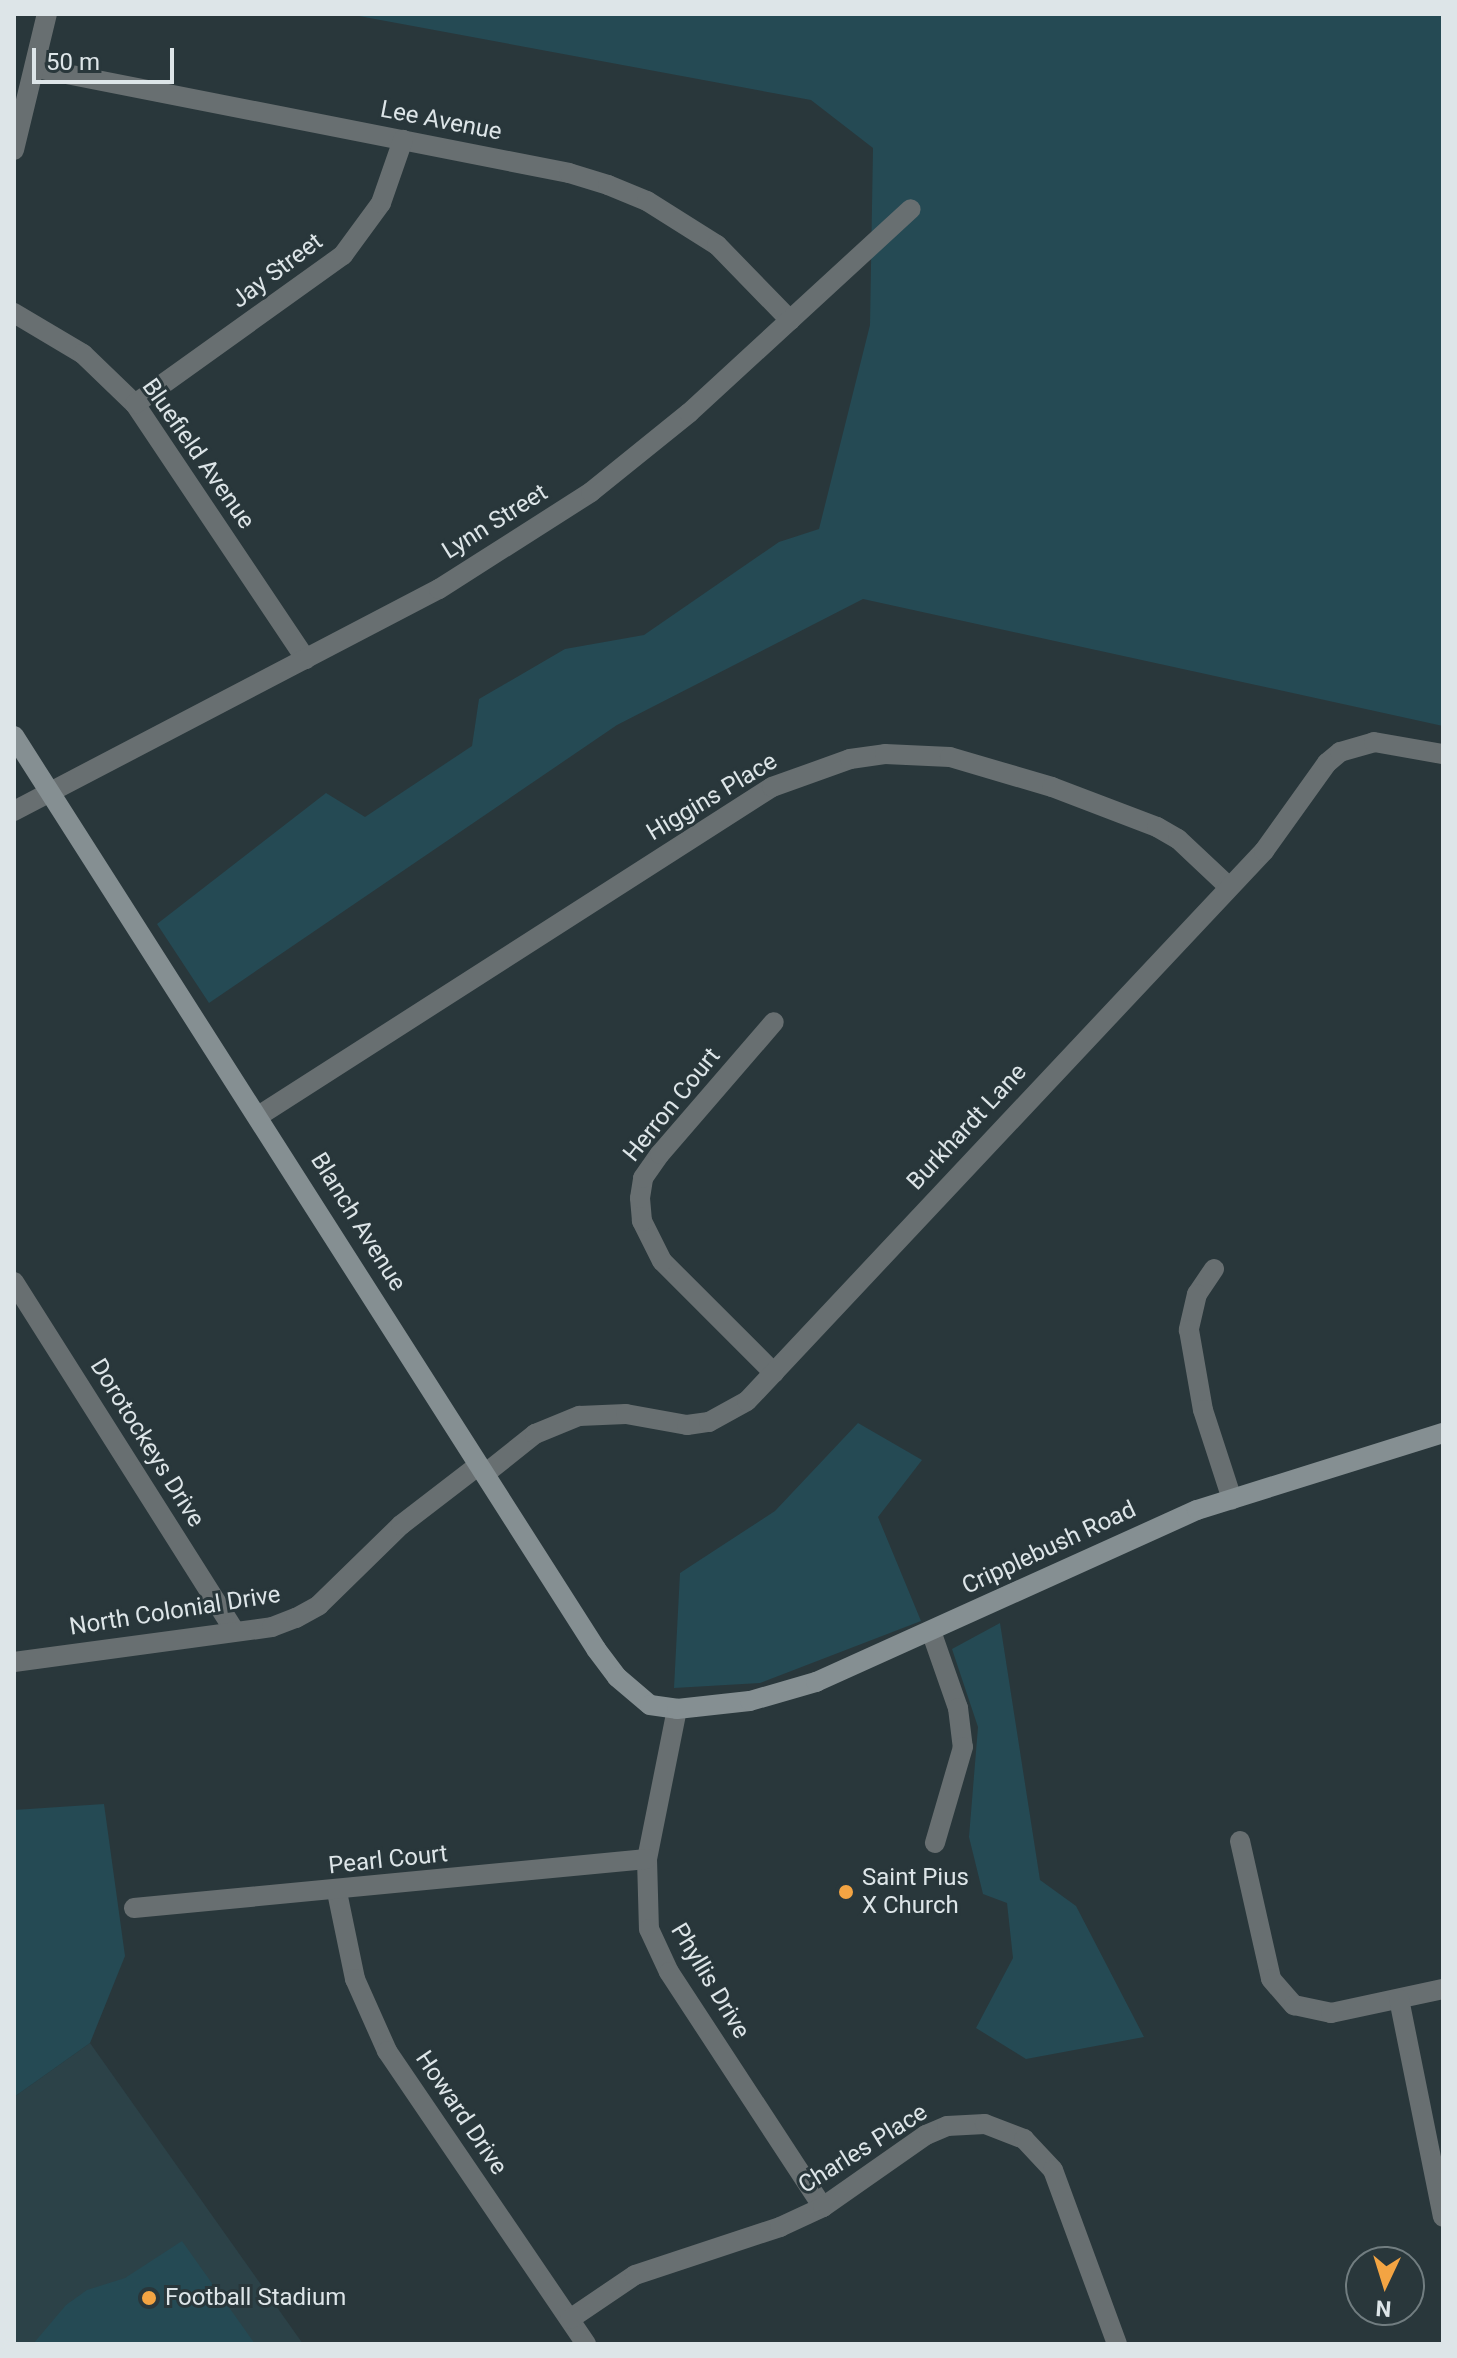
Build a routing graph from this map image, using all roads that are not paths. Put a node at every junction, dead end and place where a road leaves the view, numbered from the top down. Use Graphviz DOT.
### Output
graph roads {
  1 [pos="47,14"];
  2 [pos="36,68"];
  3 [pos="403,140"];
  4 [pos="14,150"];
  5 [pos="911,209"];
  6 [pos="14,313"];
  7 [pos="790,320"];
  8 [pos="135,404"];
  9 [pos="306,659"];
  10 [pos="14,736"];
  11 [pos="1443,754"];
  12 [pos="47,791"];
  13 [pos="14,811"];
  14 [pos="1227,885"];
  15 [pos="774,1022"];
  16 [pos="260,1115"];
  17 [pos="1214,1269"];
  18 [pos="14,1282"];
  19 [pos="774,1373"];
  20 [pos="1443,1433"];
  21 [pos="482,1469"];
  22 [pos="1232,1499"];
  23 [pos="235,1631"];
  24 [pos="931,1631"];
  25 [pos="14,1662"];
  26 [pos="677,1709"];
  27 [pos="1240,1841"];
  28 [pos="935,1843"];
  29 [pos="647,1859"];
  30 [pos="337,1892"];
  31 [pos="134,1908"];
  32 [pos="1443,1989"];
  33 [pos="1399,1999"];
  34 [pos="823,2207"];
  35 [pos="1443,2217"];
  36 [pos="570,2319"];
  37 [pos="586,2344"];
  38 [pos="1117,2344"];
  1 -- 2 [label="street"];
  2 -- 3 [label="street, Lee Avenue"];
  2 -- 4 [label="street"];
  3 -- 7 [label="street, Lee Avenue"];
  3 -- 8 [label="street, Jay Street"];
  5 -- 7 [label="street, Lynn Street"];
  6 -- 8 [label="street, Bluefield Avenue"];
  7 -- 9 [label="street, Lynn Street"];
  8 -- 9 [label="street, Bluefield Avenue"];
  9 -- 12 [label="street, Lynn Street"];
  10 -- 12 [label="main road, Blanch Avenue"];
  11 -- 14 [label="street, Burkhardt Lane"];
  12 -- 13 [label="street"];
  12 -- 16 [label="main road, Blanch Avenue"];
  14 -- 16 [label="street, Higgins Place"];
  14 -- 19 [label="street, Burkhardt Lane"];
  15 -- 19 [label="street, Herron Court"];
  16 -- 21 [label="main road, Blanch Avenue"];
  17 -- 22 [label="street"];
  18 -- 23 [label="street, Dorotockeys Drive"];
  19 -- 21 [label="street, Burkhardt Lane"];
  20 -- 22 [label="main road, Cripplebush Road"];
  21 -- 23 [label="street, North Colonial Drive"];
  21 -- 26 [label="main road, Blanch Avenue"];
  22 -- 24 [label="main road, Cripplebush Road"];
  23 -- 25 [label="street, North Colonial Drive"];
  24 -- 26 [label="main road, Cripplebush Road"];
  24 -- 28 [label="street"];
  26 -- 29 [label="street, Phyllis Drive"];
  27 -- 33 [label="street"];
  29 -- 30 [label="street, Pearl Court"];
  29 -- 34 [label="street, Phyllis Drive"];
  30 -- 31 [label="street, Pearl Court"];
  30 -- 36 [label="street, Howard Drive"];
  32 -- 33 [label="street"];
  33 -- 35 [label="street"];
  34 -- 36 [label="street, Charles Place"];
  34 -- 38 [label="street, Charles Place"];
  36 -- 37 [label="street, Howard Drive"];
}
